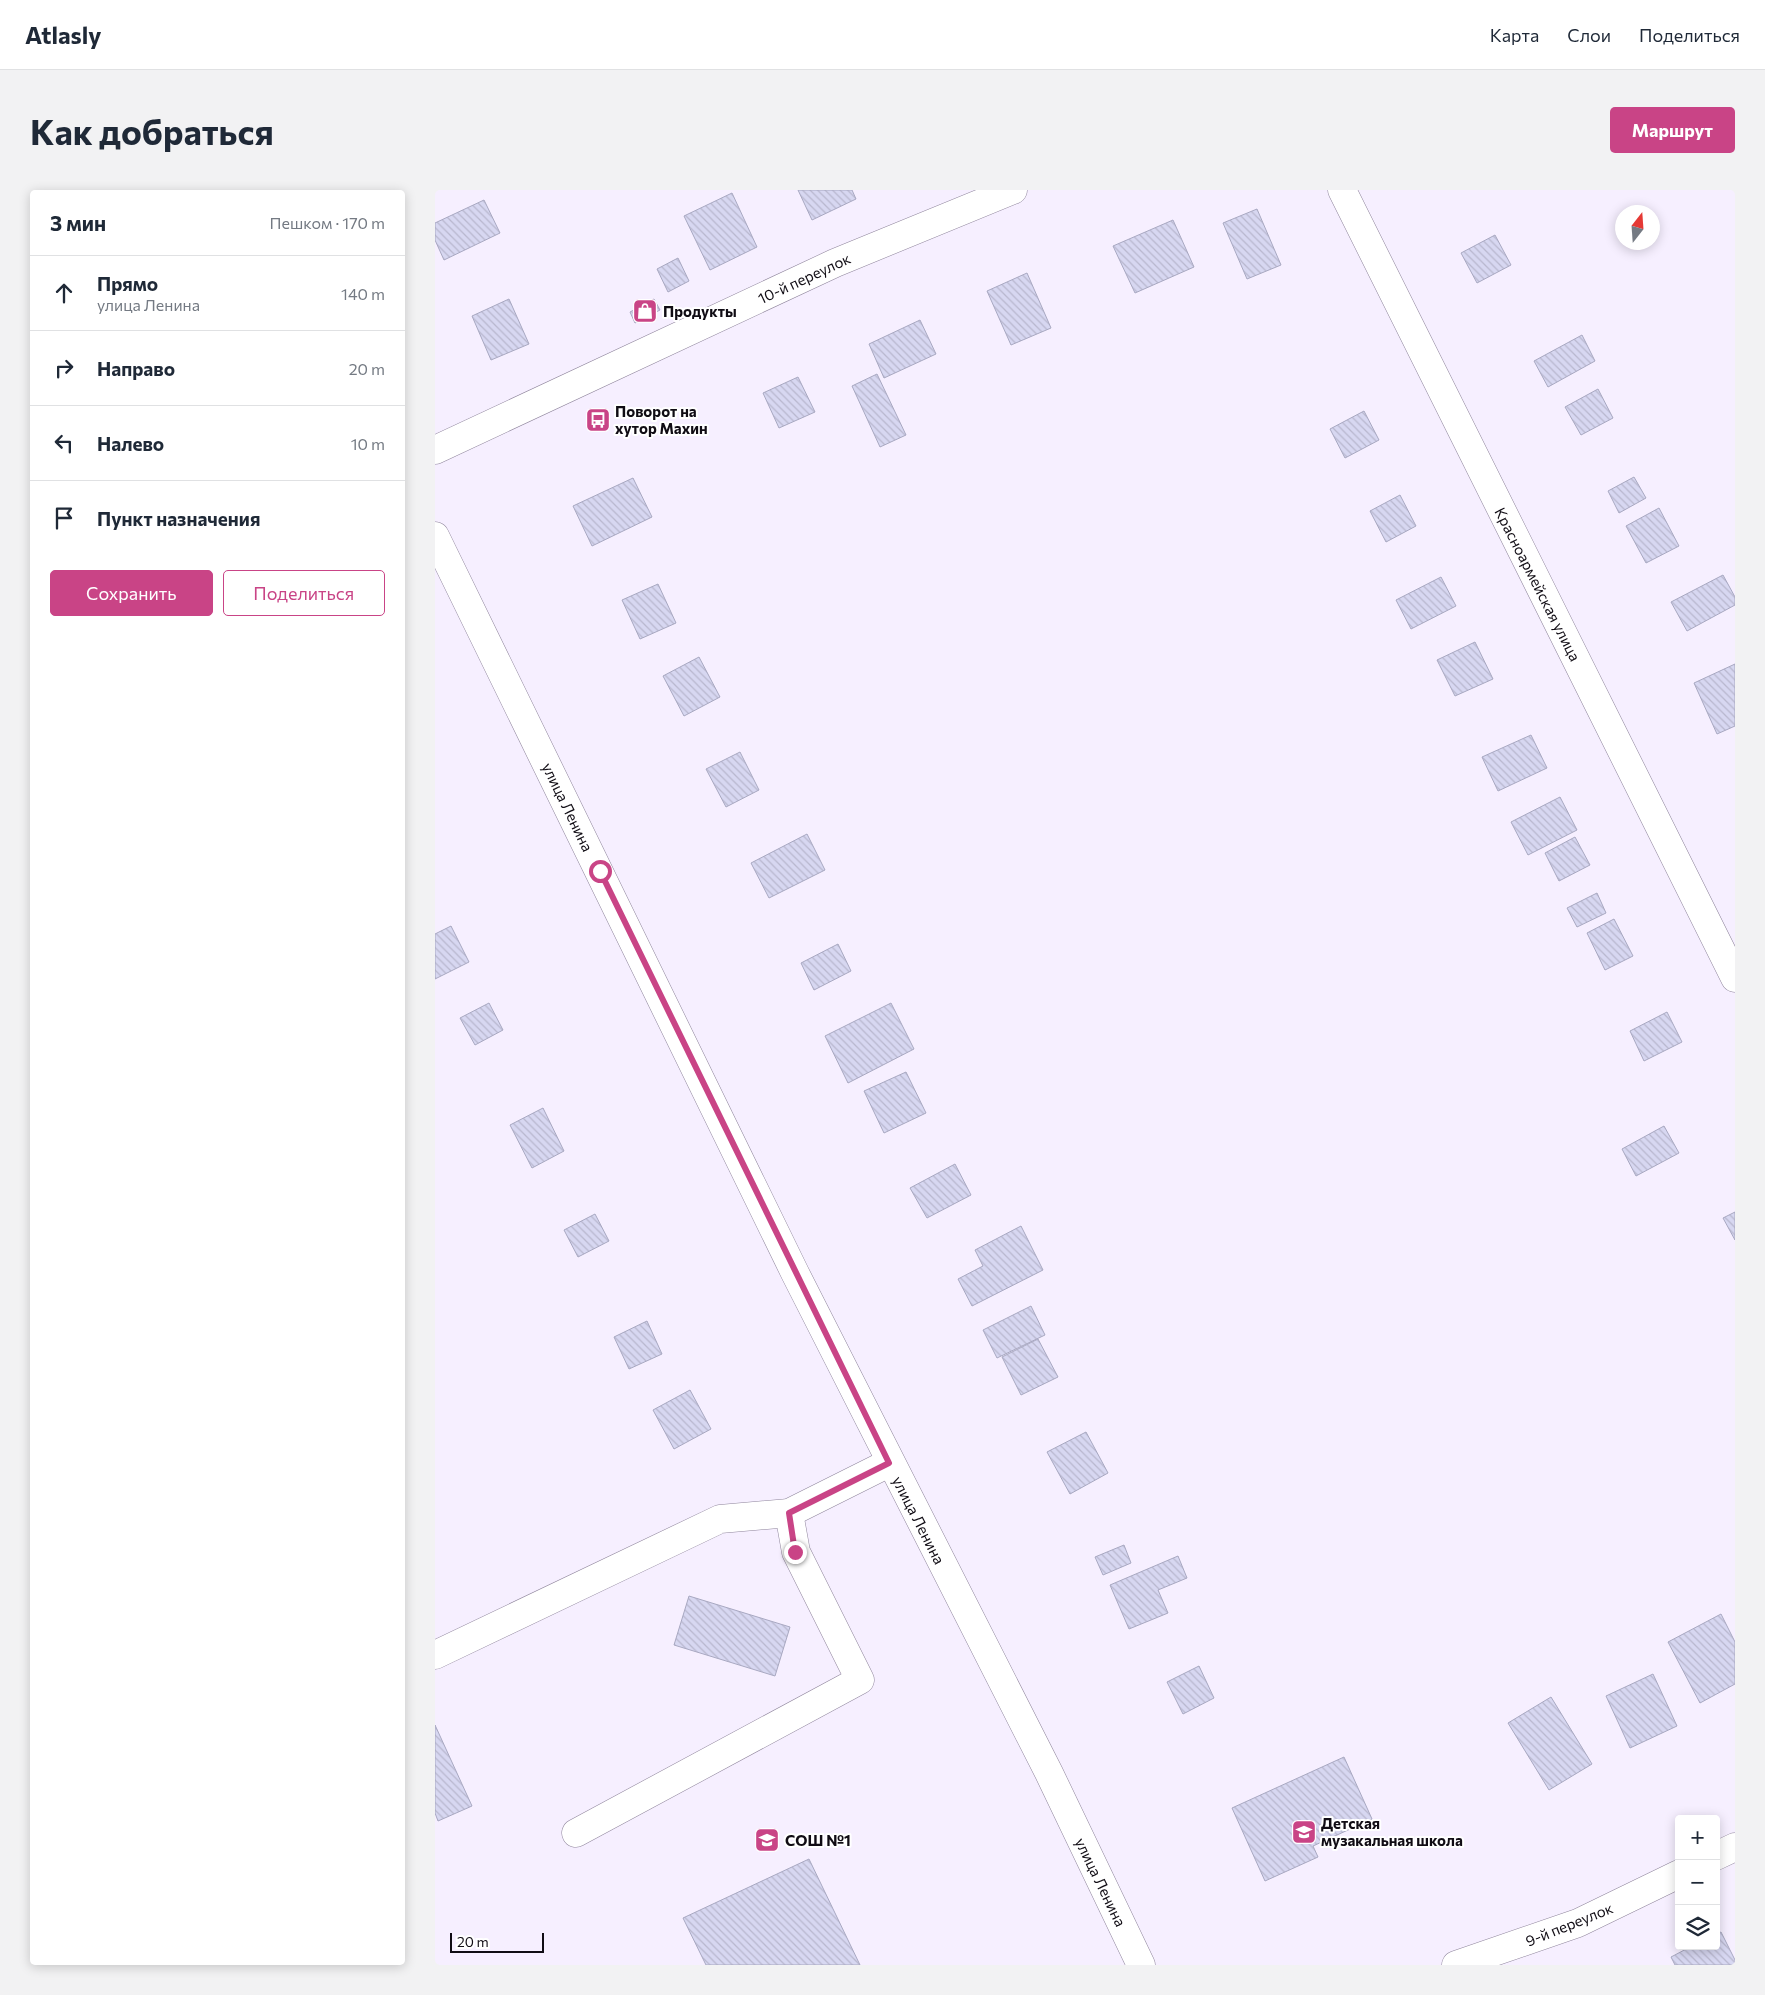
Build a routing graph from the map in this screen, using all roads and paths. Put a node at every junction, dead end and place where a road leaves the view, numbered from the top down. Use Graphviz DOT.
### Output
graph roads {
  1 [pos="1013,190"];
  2 [pos="1342,190"];
  3 [pos="435,450"];
  4 [pos="435,536"];
  5 [pos="1735,978"];
  6 [pos="889,1463"];
  7 [pos="789,1513"];
  8 [pos="435,1655"];
  9 [pos="576,1834"];
  10 [pos="1735,1847"];
  11 [pos="1720,1854"];
  12 [pos="1675,1876"];
  13 [pos="1141,1965"];
  14 [pos="1456,1965"];
  1 -- 3 [label="street, 10-й переулок"];
  2 -- 5 [label="street, Красноармейская улица"];
  4 -- 6 [label="street, улица Ленина"];
  6 -- 7 [label="street"];
  6 -- 13 [label="street, улица Ленина"];
  7 -- 8 [label="street"];
  7 -- 9 [label="street"];
  10 -- 11 [label="street"];
  12 -- 14 [label="street, 9-й переулок"];
}
